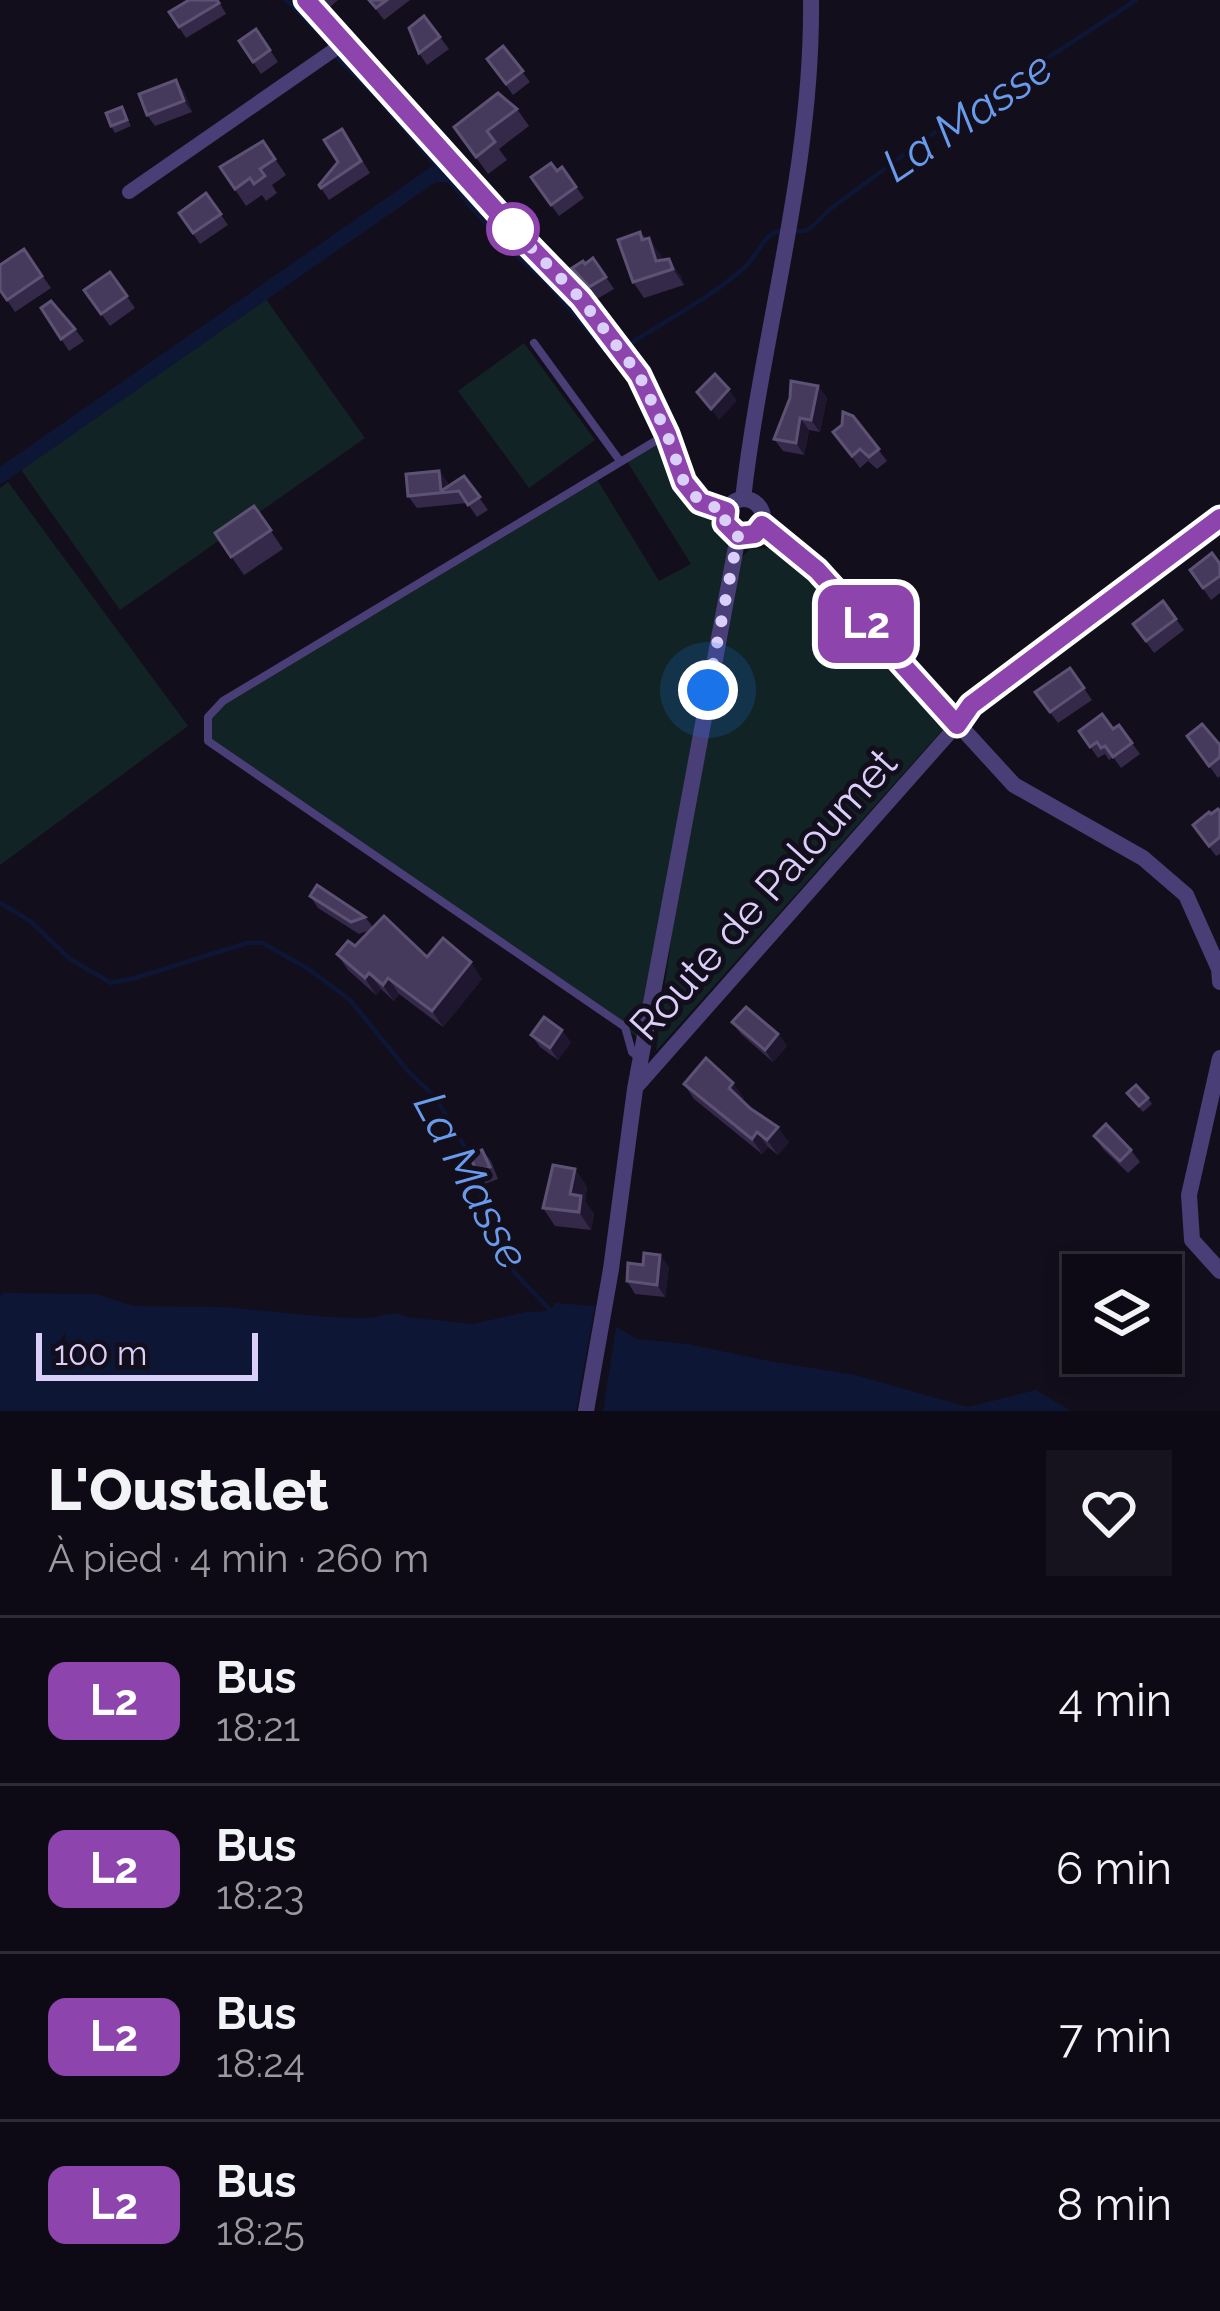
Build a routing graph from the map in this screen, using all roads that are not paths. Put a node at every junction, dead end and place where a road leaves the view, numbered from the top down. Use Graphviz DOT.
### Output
graph roads {
  1 [pos="305,0"];
  2 [pos="812,0"];
  3 [pos="344,43"];
  4 [pos="129,192"];
  5 [pos="534,343"];
  6 [pos="667,434"];
  7 [pos="620,461"];
  8 [pos="743,499"];
  9 [pos="726,511"];
  10 [pos="1220,518"];
  11 [pos="762,525"];
  12 [pos="738,536"];
  13 [pos="957,725"];
  14 [pos="1220,982"];
  15 [pos="1220,1058"];
  16 [pos="641,1059"];
  17 [pos="634,1089"];
  18 [pos="1220,1271"];
  19 [pos="586,1411"];
  1 -- 3 [label="street"];
  2 -- 8 [label="street"];
  3 -- 4 [label="street"];
  3 -- 6 [label="street"];
  5 -- 7 [label="lane"];
  6 -- 7 [label="lane"];
  6 -- 9 [label="street"];
  7 -- 16 [label="lane"];
  8 -- 9 [label="street"];
  8 -- 11 [label="street"];
  9 -- 12 [label="street"];
  10 -- 13 [label="street, Route de Paloumet"];
  11 -- 12 [label="street"];
  11 -- 13 [label="street"];
  12 -- 16 [label="street"];
  13 -- 14 [label="street"];
  13 -- 17 [label="street, Route de Paloumet"];
  15 -- 18 [label="street"];
  16 -- 17 [label="street"];
  17 -- 19 [label="street"];
}
